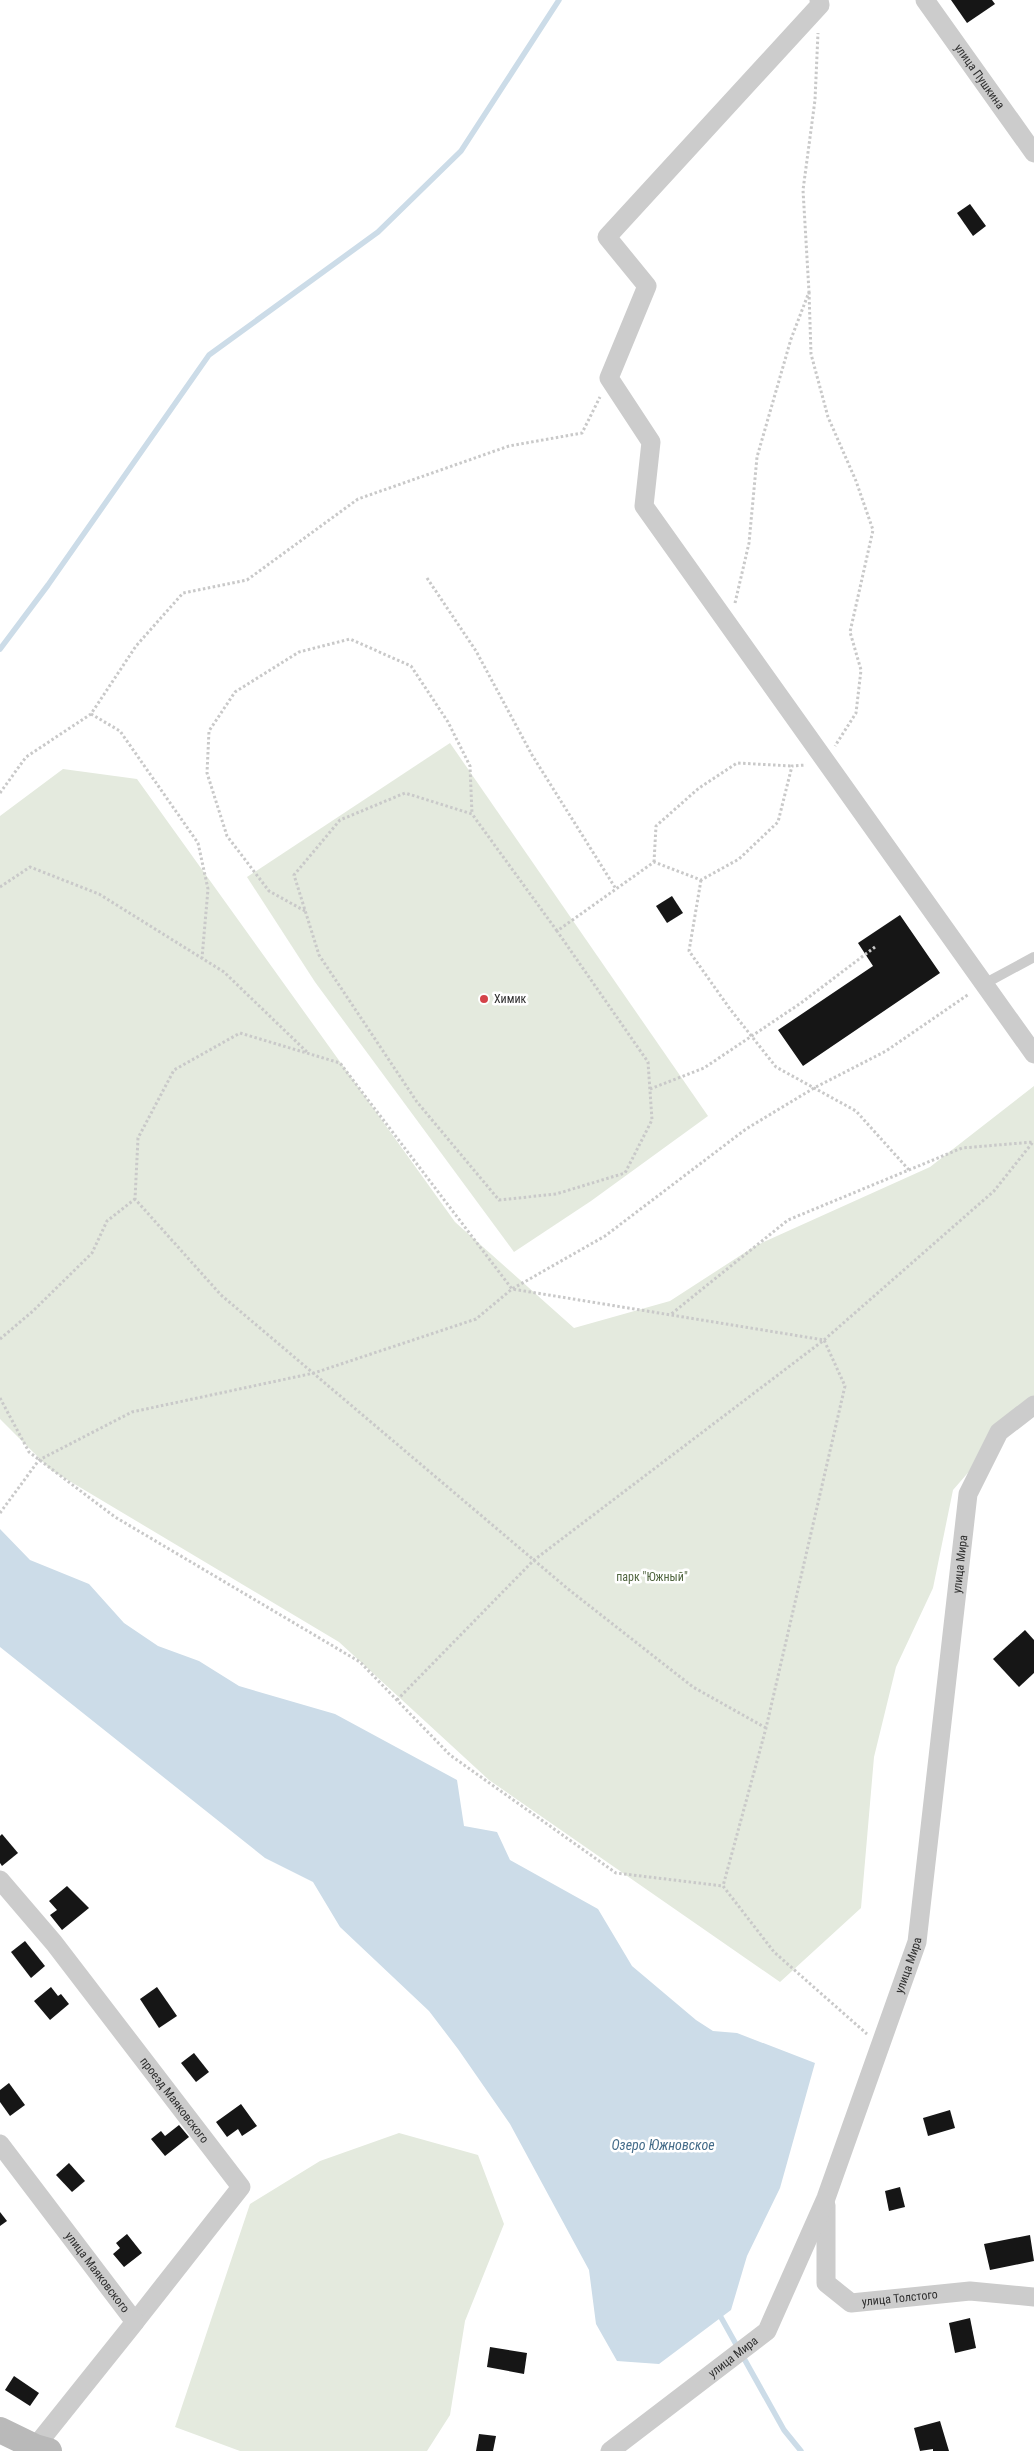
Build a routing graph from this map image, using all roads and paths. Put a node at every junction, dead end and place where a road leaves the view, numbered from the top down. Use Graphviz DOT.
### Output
graph roads {
  1 [pos="925,0"];
  2 [pos="819,2"];
  3 [pos="1034,153"];
  4 [pos="809,292"];
  5 [pos="609,378"];
  6 [pos="427,578"];
  7 [pos="729,626"];
  8 [pos="91,714"];
  9 [pos="825,762"];
  10 [pos="792,766"];
  11 [pos="0,792"];
  12 [pos="472,814"];
  13 [pos="654,862"];
  14 [pos="701,880"];
  15 [pos="0,887"];
  16 [pos="616,889"];
  17 [pos="306,911"];
  18 [pos="557,931"];
  19 [pos="875,947"];
  20 [pos="1034,957"];
  21 [pos="202,958"];
  22 [pos="984,984"];
  23 [pos="751,1035"];
  24 [pos="308,1054"];
  25 [pos="1034,1054"];
  26 [pos="814,1088"];
  27 [pos="650,1089"];
  28 [pos="1033,1141"];
  29 [pos="909,1170"];
  30 [pos="136,1199"];
  31 [pos="512,1289"];
  32 [pos="670,1315"];
  33 [pos="0,1339"];
  34 [pos="824,1340"];
  35 [pos="314,1373"];
  36 [pos="0,1398"];
  37 [pos="1034,1406"];
  38 [pos="39,1460"];
  39 [pos="0,1513"];
  40 [pos="534,1560"];
  41 [pos="397,1700"];
  42 [pos="766,1728"];
  43 [pos="0,1880"];
  44 [pos="723,1886"];
  45 [pos="880,2046"];
  46 [pos="0,2144"];
  47 [pos="826,2198"];
  48 [pos="1034,2297"];
  49 [pos="135,2322"];
  50 [pos="0,2430"];
  51 [pos="42,2449"];
  52 [pos="610,2451"];
  1 -- 3 [label="street, улица Пушкина"];
  2 -- 4 [label="path"];
  2 -- 5 [label="street"];
  4 -- 7 [label="path"];
  4 -- 9 [label="path"];
  5 -- 7 [label="street"];
  5 -- 8 [label="path"];
  6 -- 16 [label="path"];
  7 -- 9 [label="street"];
  8 -- 11 [label="path"];
  8 -- 21 [label="path"];
  9 -- 10 [label="path"];
  9 -- 22 [label="street"];
  10 -- 13 [label="path"];
  10 -- 14 [label="path"];
  12 -- 17 [label="path"];
  12 -- 17 [label="path"];
  12 -- 18 [label="path"];
  13 -- 14 [label="path"];
  13 -- 16 [label="path"];
  14 -- 23 [label="path"];
  15 -- 21 [label="path"];
  16 -- 18 [label="path"];
  17 -- 27 [label="path"];
  18 -- 27 [label="path"];
  19 -- 23 [label="path"];
  20 -- 22 [label="lane"];
  21 -- 24 [label="path"];
  22 -- 25 [label="street"];
  22 -- 26 [label="path"];
  23 -- 26 [label="path"];
  23 -- 27 [label="path"];
  24 -- 30 [label="path"];
  24 -- 31 [label="path"];
  26 -- 29 [label="path"];
  26 -- 31 [label="path"];
  28 -- 29 [label="path"];
  28 -- 34 [label="path"];
  29 -- 32 [label="path"];
  30 -- 33 [label="path"];
  30 -- 35 [label="path"];
  31 -- 32 [label="path"];
  31 -- 35 [label="path"];
  32 -- 34 [label="path"];
  34 -- 40 [label="path"];
  34 -- 42 [label="path"];
  35 -- 38 [label="path"];
  35 -- 40 [label="path"];
  36 -- 38 [label="path"];
  37 -- 45 [label="street, улица Мира"];
  38 -- 39 [label="path"];
  38 -- 41 [label="path"];
  40 -- 41 [label="path"];
  40 -- 42 [label="path"];
  41 -- 44 [label="path"];
  42 -- 44 [label="path"];
  43 -- 49 [label="street, проезд Маяковского"];
  44 -- 45 [label="path"];
  45 -- 47 [label="street, улица Мира"];
  46 -- 49 [label="street, улица Маяковского"];
  47 -- 48 [label="street, улица Толстого"];
  47 -- 52 [label="street, улица Мира"];
  49 -- 51 [label="street, улица Маяковского"];
  50 -- 51 [label="main road"];
}
